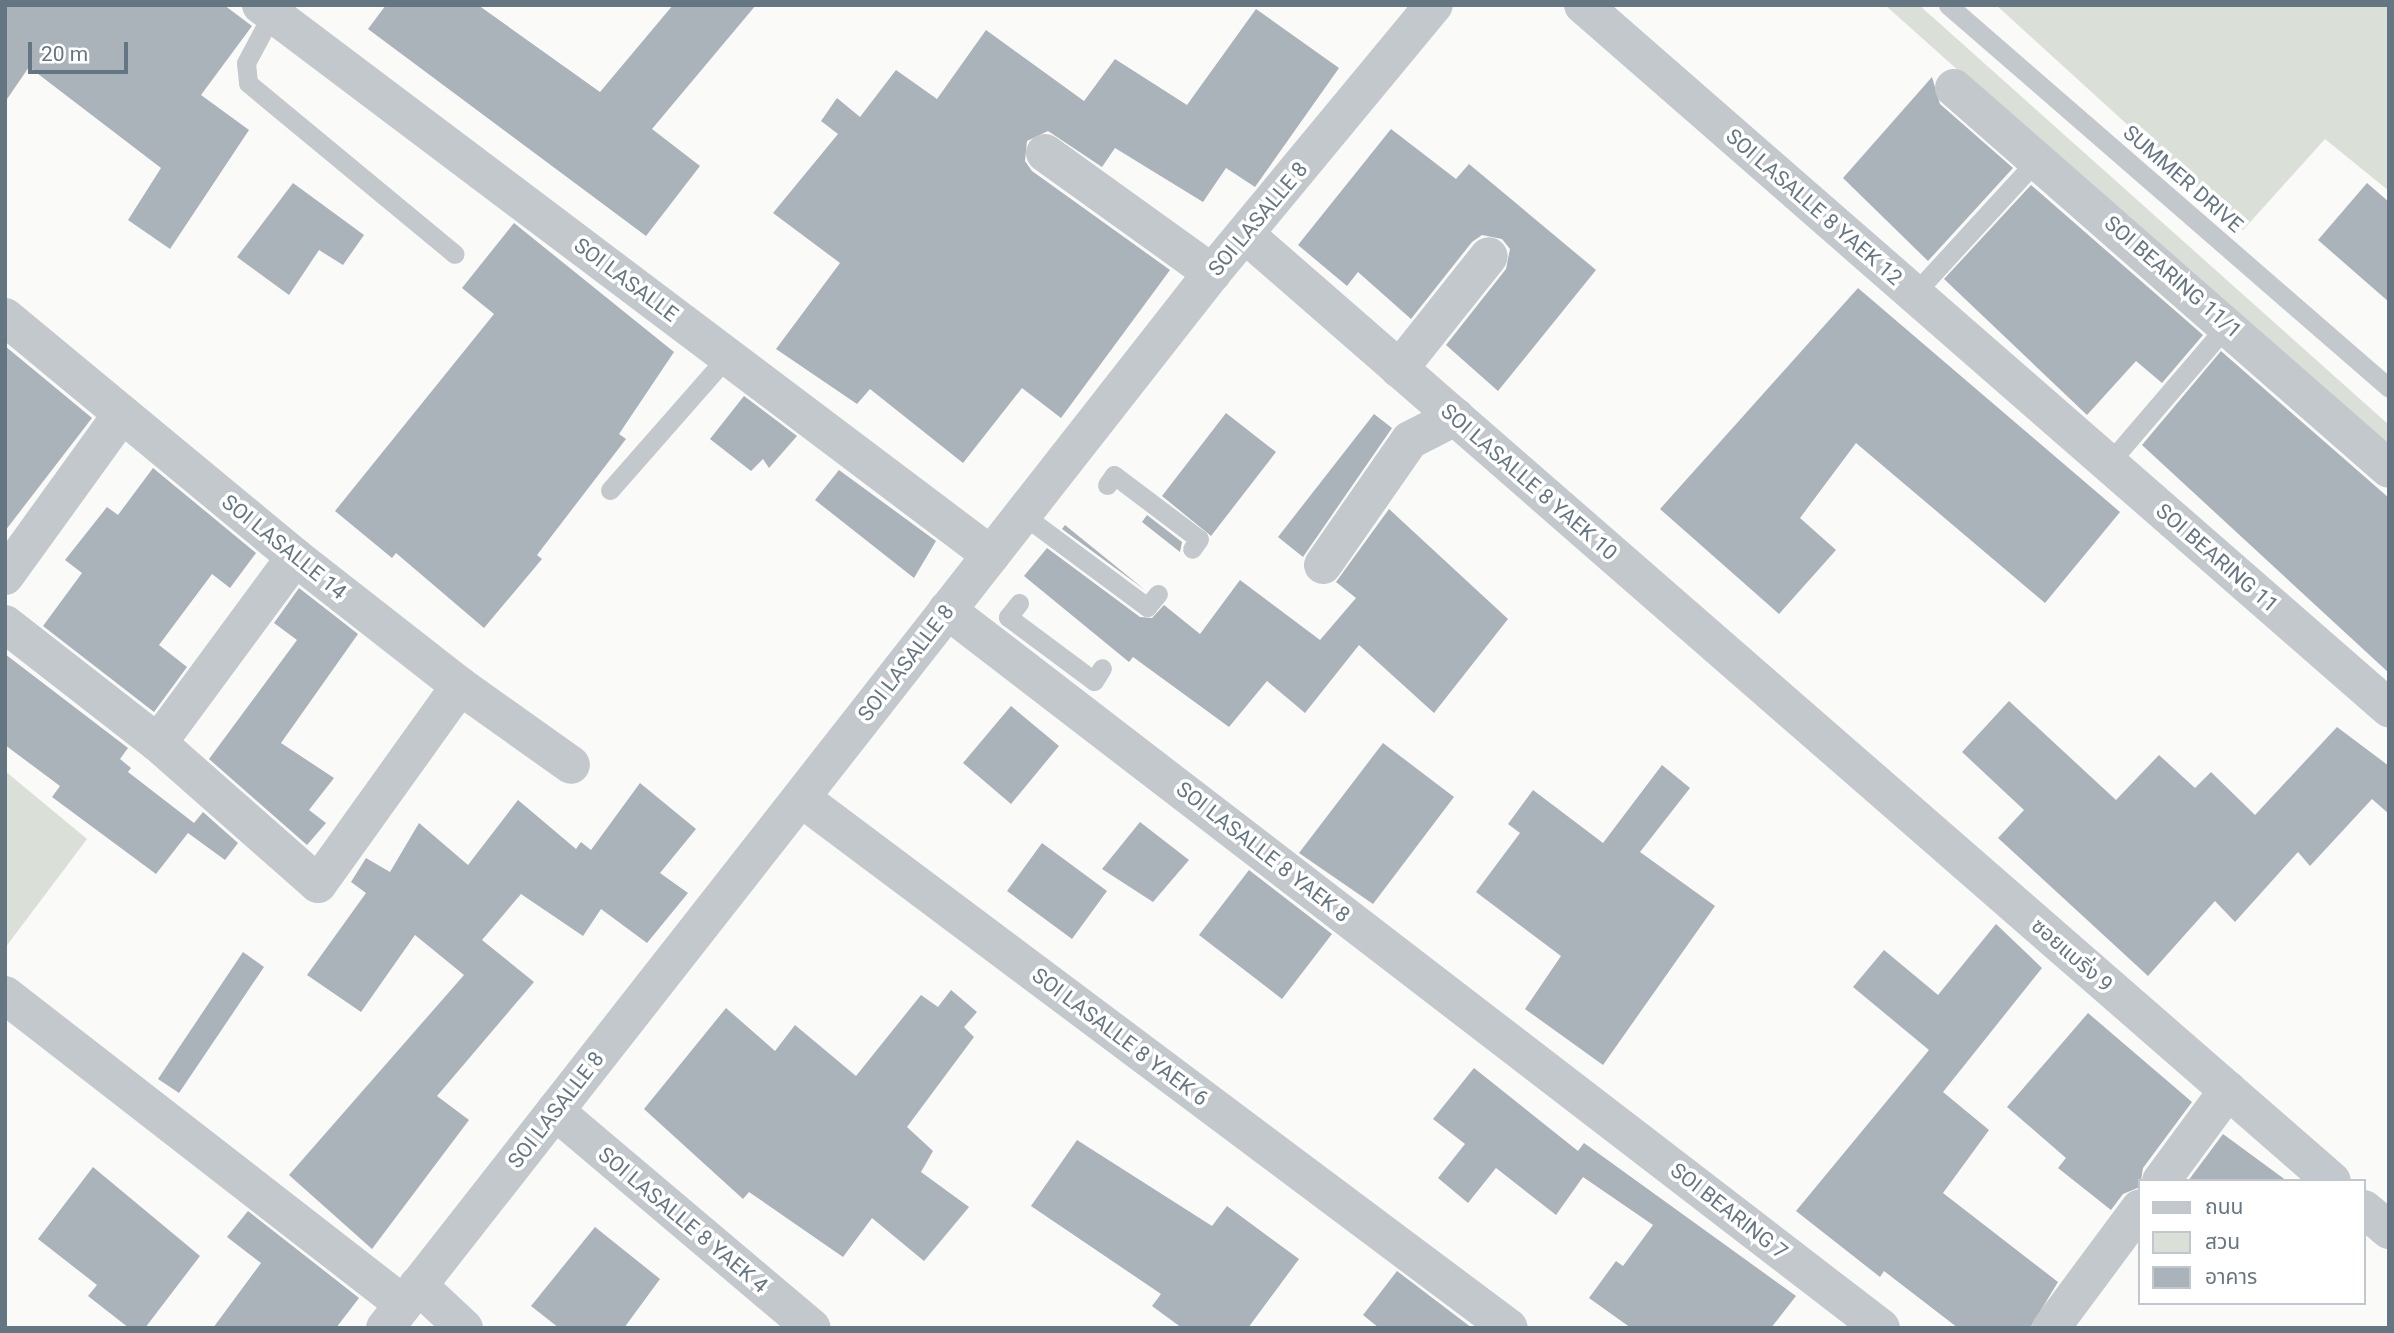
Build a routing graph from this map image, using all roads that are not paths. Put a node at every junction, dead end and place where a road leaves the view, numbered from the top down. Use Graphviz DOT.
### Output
graph roads {
  1 [pos="1434,5"];
  2 [pos="1583,5"];
  3 [pos="1948,5"];
  4 [pos="267,10"];
  5 [pos="1954,88"];
  6 [pos="1045,153"];
  7 [pos="2037,160"];
  8 [pos="1246,236"];
  9 [pos="455,254"];
  10 [pos="1489,256"];
  11 [pos="1212,273"];
  12 [pos="1914,294"];
  13 [pos="5,317"];
  14 [pos="2228,324"];
  15 [pos="727,357"];
  16 [pos="1399,369"];
  17 [pos="2389,388"];
  18 [pos="2045,408"];
  19 [pos="122,414"];
  20 [pos="1455,417"];
  21 [pos="2109,463"];
  22 [pos="2389,469"];
  23 [pos="1107,485"];
  24 [pos="610,490"];
  25 [pos="1022,514"];
  26 [pos="1192,549"];
  27 [pos="991,555"];
  28 [pos="295,557"];
  29 [pos="1323,565"];
  30 [pos="5,576"];
  31 [pos="1157,594"];
  32 [pos="1019,603"];
  33 [pos="947,610"];
  34 [pos="5,624"];
  35 [pos="1102,668"];
  36 [pos="460,686"];
  37 [pos="2385,697"];
  38 [pos="1813,729"];
  39 [pos="158,743"];
  40 [pos="571,765"];
  41 [pos="801,798"];
  42 [pos="5,995"];
  43 [pos="2228,1090"];
  44 [pos="1578,1095"];
  45 [pos="555,1111"];
  46 [pos="2162,1179"];
  47 [pos="2330,1179"];
  48 [pos="2138,1211"];
  49 [pos="2366,1211"];
  50 [pos="2389,1230"];
  51 [pos="402,1306"];
  52 [pos="464,1328"];
  53 [pos="812,1328"];
  54 [pos="1508,1328"];
  55 [pos="1881,1328"];
  56 [pos="2051,1328"];
  1 -- 8 [label="street, SOI LASALLE 8"];
  2 -- 12 [label="street, SOI LASALLE 8 YAEK 12"];
  3 -- 17 [label="lane, SUMMER DRIVE"];
  4 -- 9 [label="lane"];
  4 -- 15 [label="street, SOI LASALLE"];
  5 -- 7 [label="street, SOI BEARING 11/1"];
  6 -- 11 [label="street"];
  7 -- 12 [label="lane"];
  7 -- 14 [label="street, SOI BEARING 11/1"];
  8 -- 11 [label="street, SOI LASALLE 8"];
  8 -- 16 [label="street, SOI LASALLE 8 YAEK 10"];
  10 -- 16 [label="street"];
  11 -- 25 [label="street, SOI LASALLE 8"];
  12 -- 18 [label="street, SOI LASALLE 8 YAEK 12"];
  13 -- 19 [label="street, SOI LASALLE 14"];
  14 -- 21 [label="lane"];
  14 -- 22 [label="street, SOI BEARING 11/1"];
  15 -- 24 [label="lane"];
  15 -- 27 [label="street, SOI LASALLE"];
  16 -- 20 [label="street, SOI LASALLE 8 YAEK 10"];
  18 -- 21 [label="street, SOI BEARING 11"];
  19 -- 28 [label="street, SOI LASALLE 14"];
  19 -- 30 [label="street"];
  20 -- 29 [label="street"];
  20 -- 38 [label="street, SOI LASALLE 8 YAEK 10"];
  21 -- 37 [label="street, SOI BEARING 11"];
  23 -- 26 [label="lane"];
  25 -- 27 [label="street, SOI LASALLE 8"];
  25 -- 31 [label="lane"];
  27 -- 33 [label="street, SOI LASALLE 8"];
  28 -- 36 [label="street, SOI LASALLE 14"];
  28 -- 39 [label="street"];
  32 -- 35 [label="lane"];
  33 -- 41 [label="street, SOI LASALLE 8"];
  33 -- 44 [label="street, SOI LASALLE 8 YAEK 8"];
  34 -- 39 [label="street"];
  36 -- 39 [label="street"];
  36 -- 40 [label="street, SOI LASALLE 14"];
  38 -- 43 [label="street, ซอยแบริ่ง 9"];
  41 -- 45 [label="street, SOI LASALLE 8"];
  41 -- 54 [label="street, SOI LASALLE 8 YAEK 6"];
  42 -- 51 [label="street"];
  43 -- 46 [label="street"];
  43 -- 47 [label="street, ซอยแบริ่ง 9"];
  44 -- 55 [label="street, SOI BEARING 7"];
  45 -- 51 [label="street, SOI LASALLE 8"];
  45 -- 53 [label="street, SOI LASALLE 8 YAEK 4"];
  48 -- 56 [label="street"];
  49 -- 50 [label="street"];
  51 -- 52 [label="street"];
}
